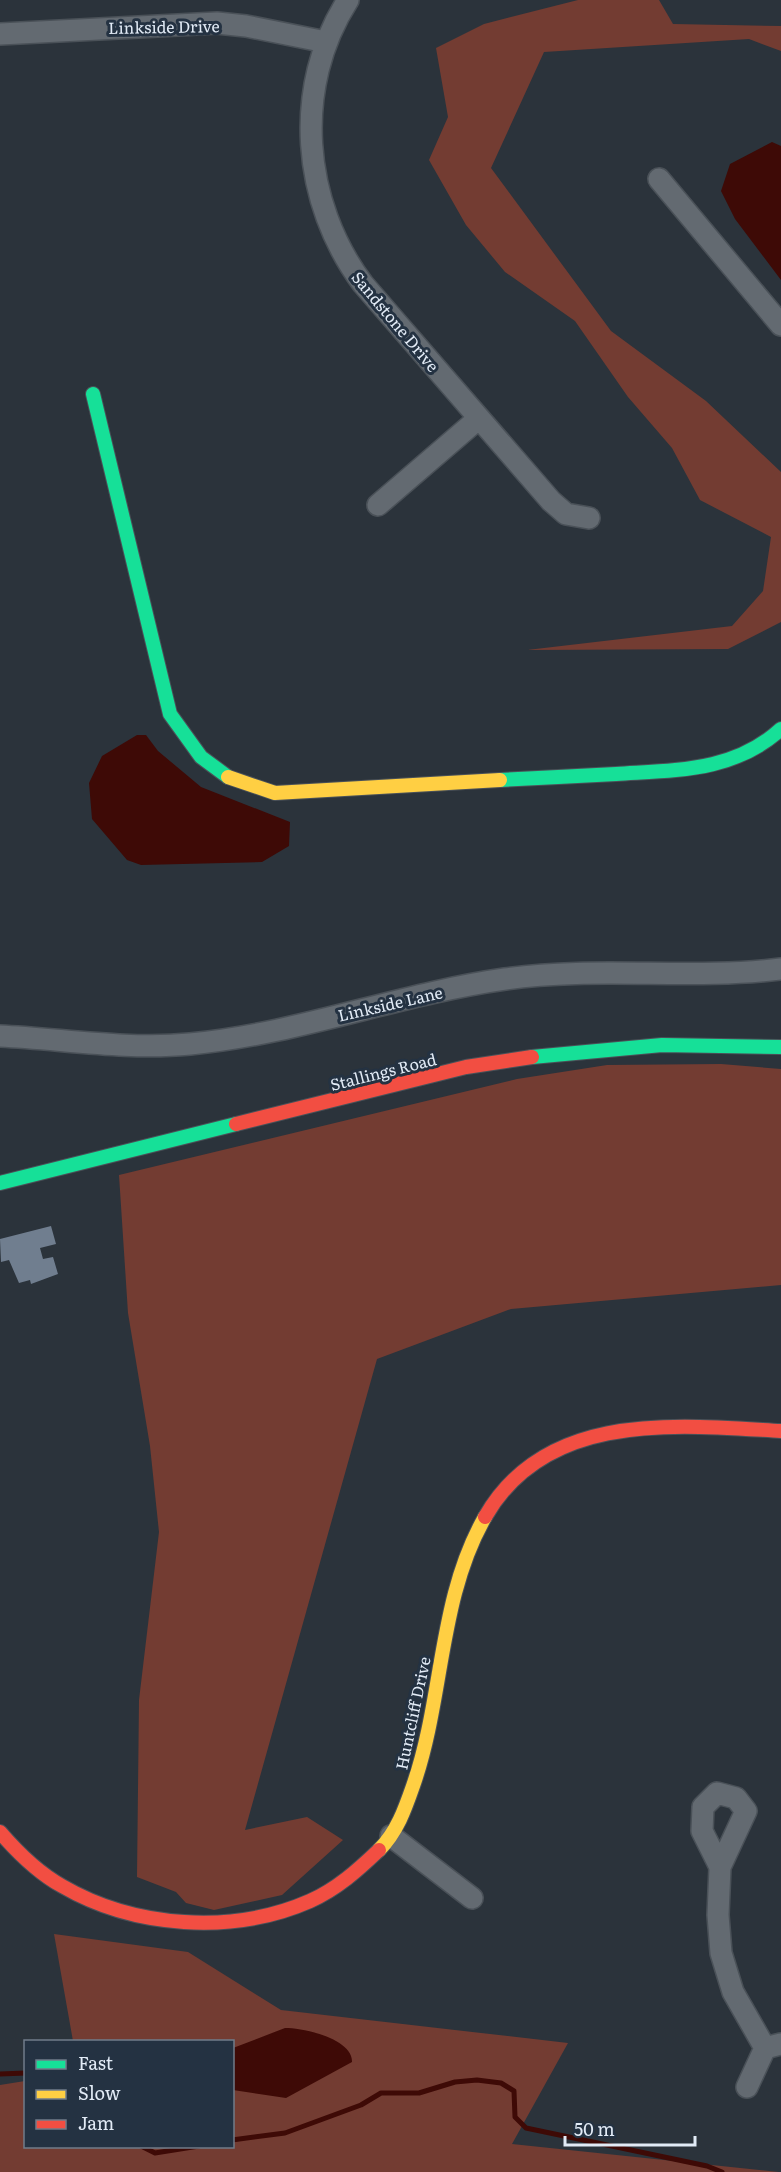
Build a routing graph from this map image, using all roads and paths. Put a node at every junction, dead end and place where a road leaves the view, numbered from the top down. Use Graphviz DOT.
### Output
graph roads {
  1 [pos="348,0"];
  2 [pos="0,34"];
  3 [pos="326,42"];
  4 [pos="659,179"];
  5 [pos="781,325"];
  6 [pos="93,394"];
  7 [pos="478,419"];
  8 [pos="378,505"];
  9 [pos="589,518"];
  10 [pos="781,729"];
  11 [pos="781,969"];
  12 [pos="0,1036"];
  13 [pos="781,1047"];
  14 [pos="0,1183"];
  15 [pos="781,1431"];
  16 [pos="0,1832"];
  17 [pos="391,1836"];
  18 [pos="720,1868"];
  19 [pos="472,1898"];
  20 [pos="773,2046"];
  21 [pos="747,2087"];
  1 -- 3 [label="street, Sandstone Drive"];
  2 -- 3 [label="street, Linkside Drive"];
  3 -- 7 [label="street, Sandstone Drive"];
  4 -- 5 [label="street"];
  6 -- 10 [label="street"];
  7 -- 8 [label="street"];
  7 -- 9 [label="street, Sandstone Drive"];
  11 -- 12 [label="street, Linkside Lane"];
  13 -- 14 [label="street, Stallings Road"];
  15 -- 17 [label="street, Huntcliff Drive"];
  16 -- 17 [label="street, Huntcliff Drive"];
  17 -- 19 [label="street"];
  18 -- 20 [label="street"];
  20 -- 21 [label="street"];
}
